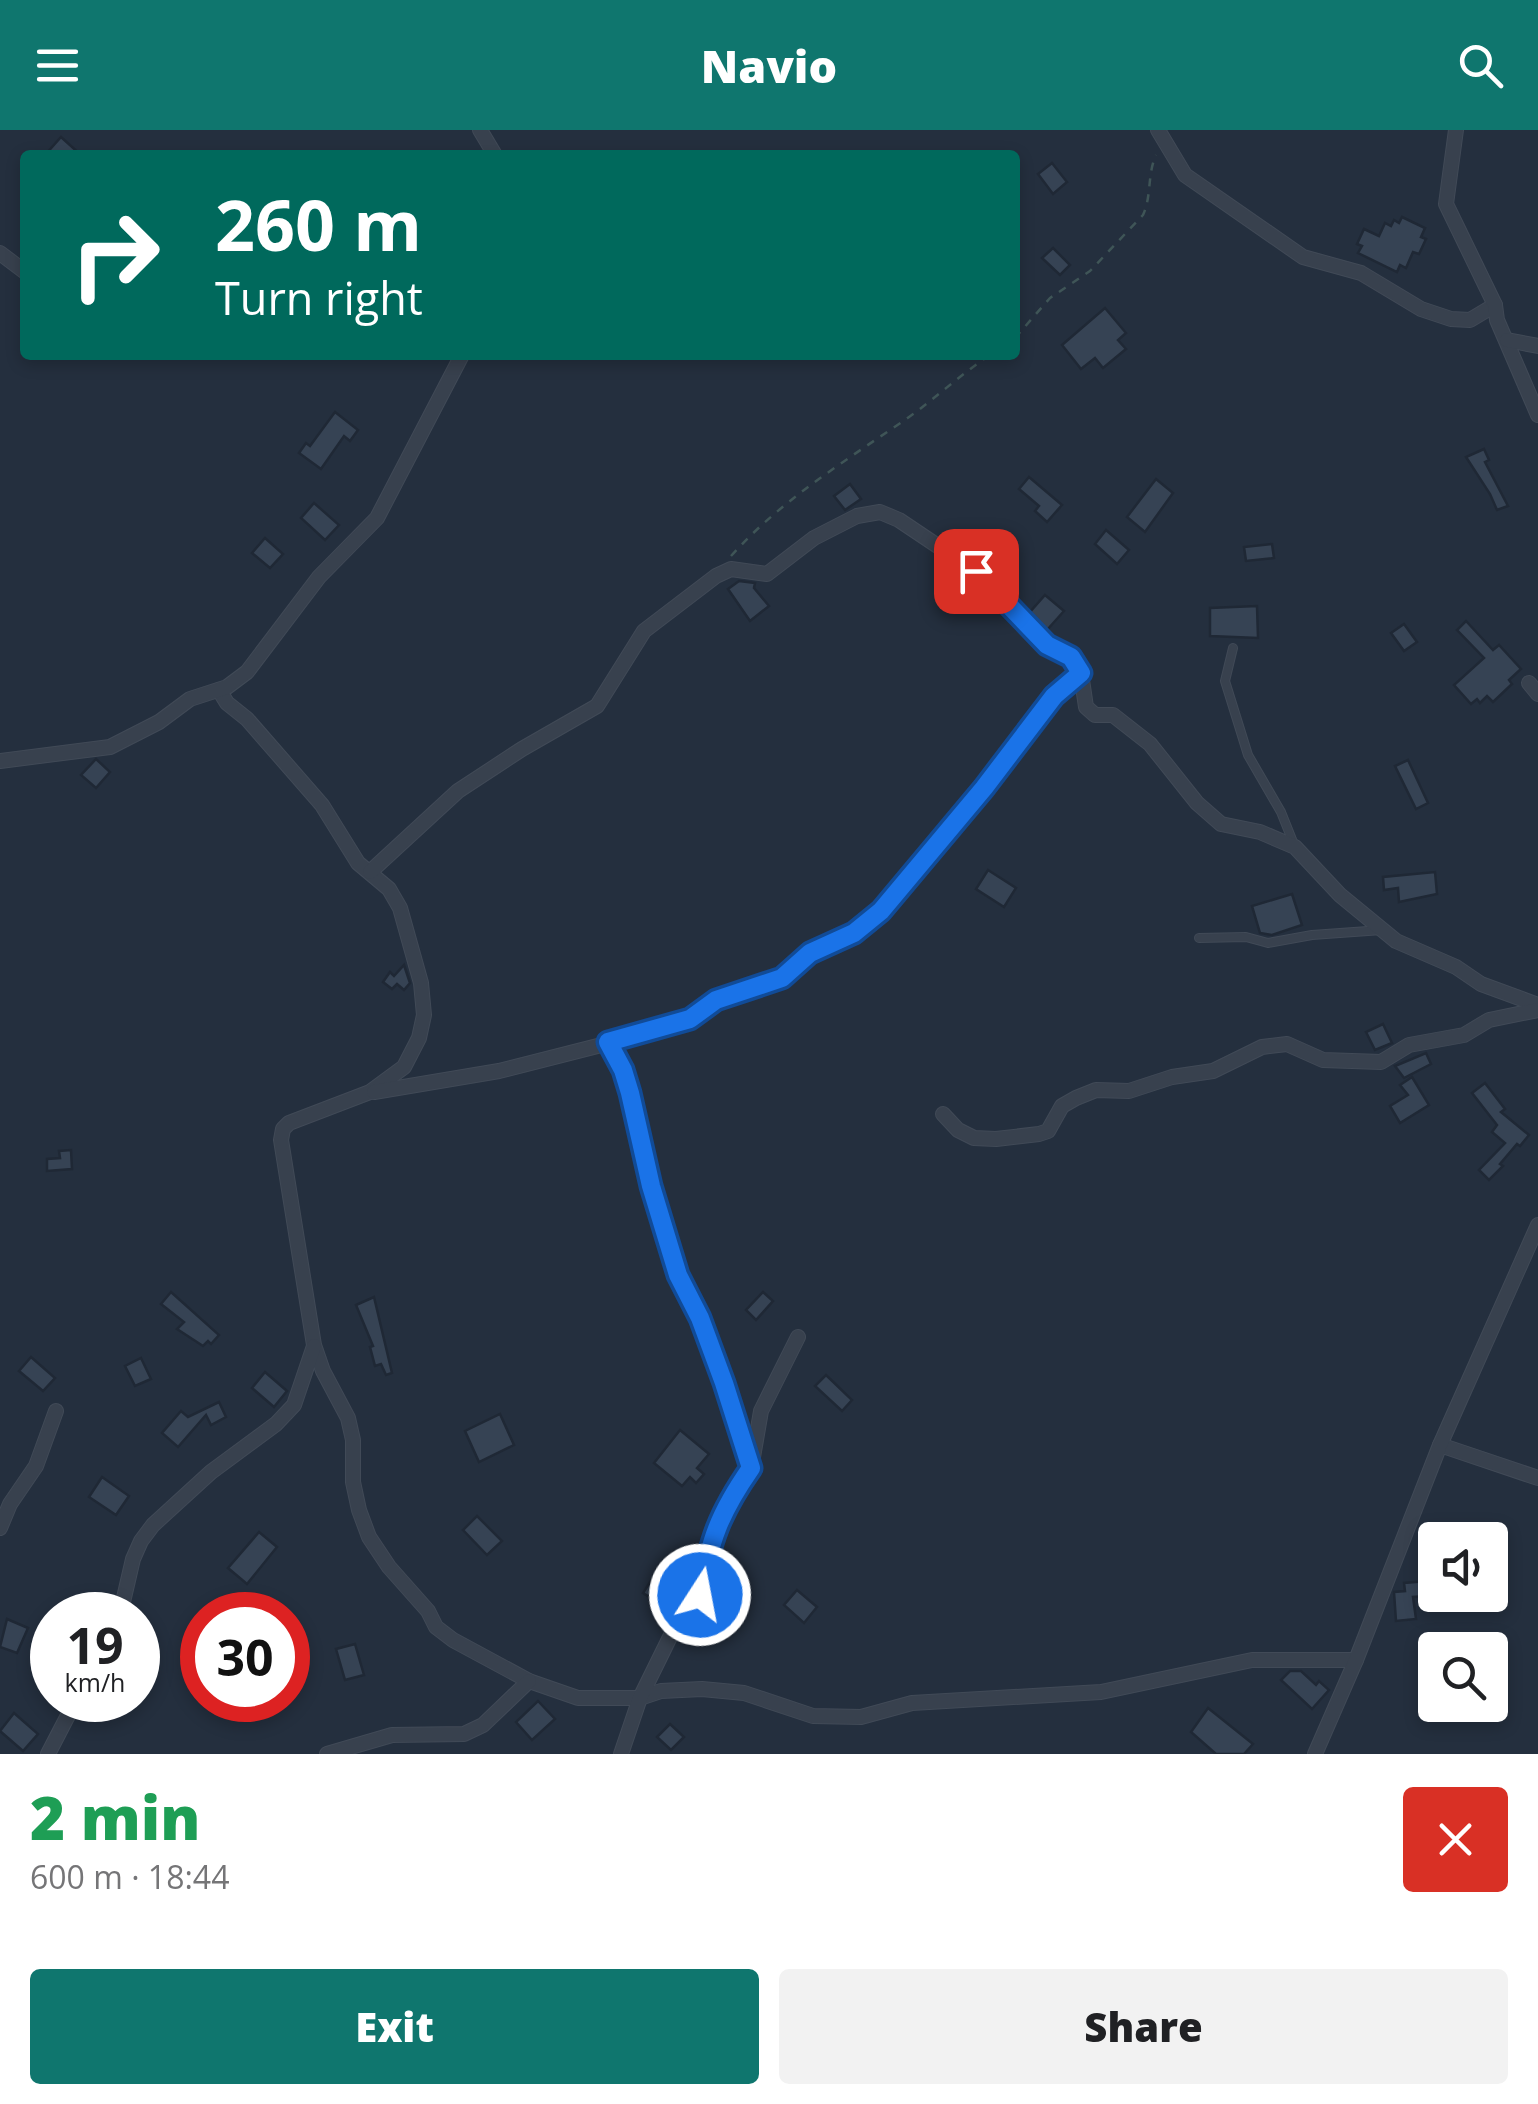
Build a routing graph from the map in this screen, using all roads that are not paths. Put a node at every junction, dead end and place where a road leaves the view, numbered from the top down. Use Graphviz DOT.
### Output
graph roads {
  1 [pos="1456,130"];
  2 [pos="1161,135"];
  3 [pos="0,253"];
  4 [pos="20,268"];
  5 [pos="1495,306"];
  6 [pos="1507,340"];
  7 [pos="1538,346"];
  8 [pos="459,360"];
  9 [pos="1538,414"];
  10 [pos="1233,648"];
  11 [pos="1081,673"];
  12 [pos="220,690"];
  13 [pos="0,761"];
  14 [pos="1295,847"];
  15 [pos="370,872"];
  16 [pos="1382,930"];
  17 [pos="1199,938"];
  18 [pos="1538,1007"];
  19 [pos="608,1042"];
  20 [pos="370,1092"];
  21 [pos="944,1114"];
  22 [pos="1538,1225"];
  23 [pos="798,1337"];
  24 [pos="314,1346"];
  25 [pos="56,1411"];
  26 [pos="1440,1446"];
  27 [pos="751,1468"];
  28 [pos="1538,1478"];
  29 [pos="0,1528"];
  30 [pos="125,1592"];
  31 [pos="1356,1660"];
  32 [pos="529,1681"];
  33 [pos="640,1698"];
  34 [pos="65,1722"];
  35 [pos="48,1754"];
  36 [pos="327,1754"];
  37 [pos="620,1754"];
  38 [pos="1314,1754"];
  1 -- 5 [label="street"];
  2 -- 5 [label="street"];
  3 -- 4 [label="street"];
  5 -- 6 [label="street"];
  6 -- 7 [label="street"];
  6 -- 9 [label="street"];
  8 -- 12 [label="street"];
  10 -- 14 [label="lane"];
  11 -- 14 [label="street"];
  11 -- 15 [label="street"];
  11 -- 19 [label="street"];
  12 -- 13 [label="street"];
  12 -- 15 [label="street"];
  14 -- 16 [label="street"];
  15 -- 20 [label="street"];
  16 -- 17 [label="lane"];
  16 -- 18 [label="street"];
  18 -- 21 [label="street"];
  19 -- 20 [label="street"];
  19 -- 27 [label="street"];
  20 -- 24 [label="street"];
  22 -- 26 [label="street"];
  23 -- 27 [label="street"];
  24 -- 30 [label="street"];
  24 -- 32 [label="street"];
  25 -- 29 [label="street"];
  26 -- 28 [label="street"];
  26 -- 31 [label="street"];
  27 -- 33 [label="street"];
  31 -- 33 [label="street"];
  31 -- 38 [label="street"];
  32 -- 33 [label="street"];
  32 -- 36 [label="street"];
  33 -- 37 [label="street"];
  34 -- 35 [label="street"];
}
